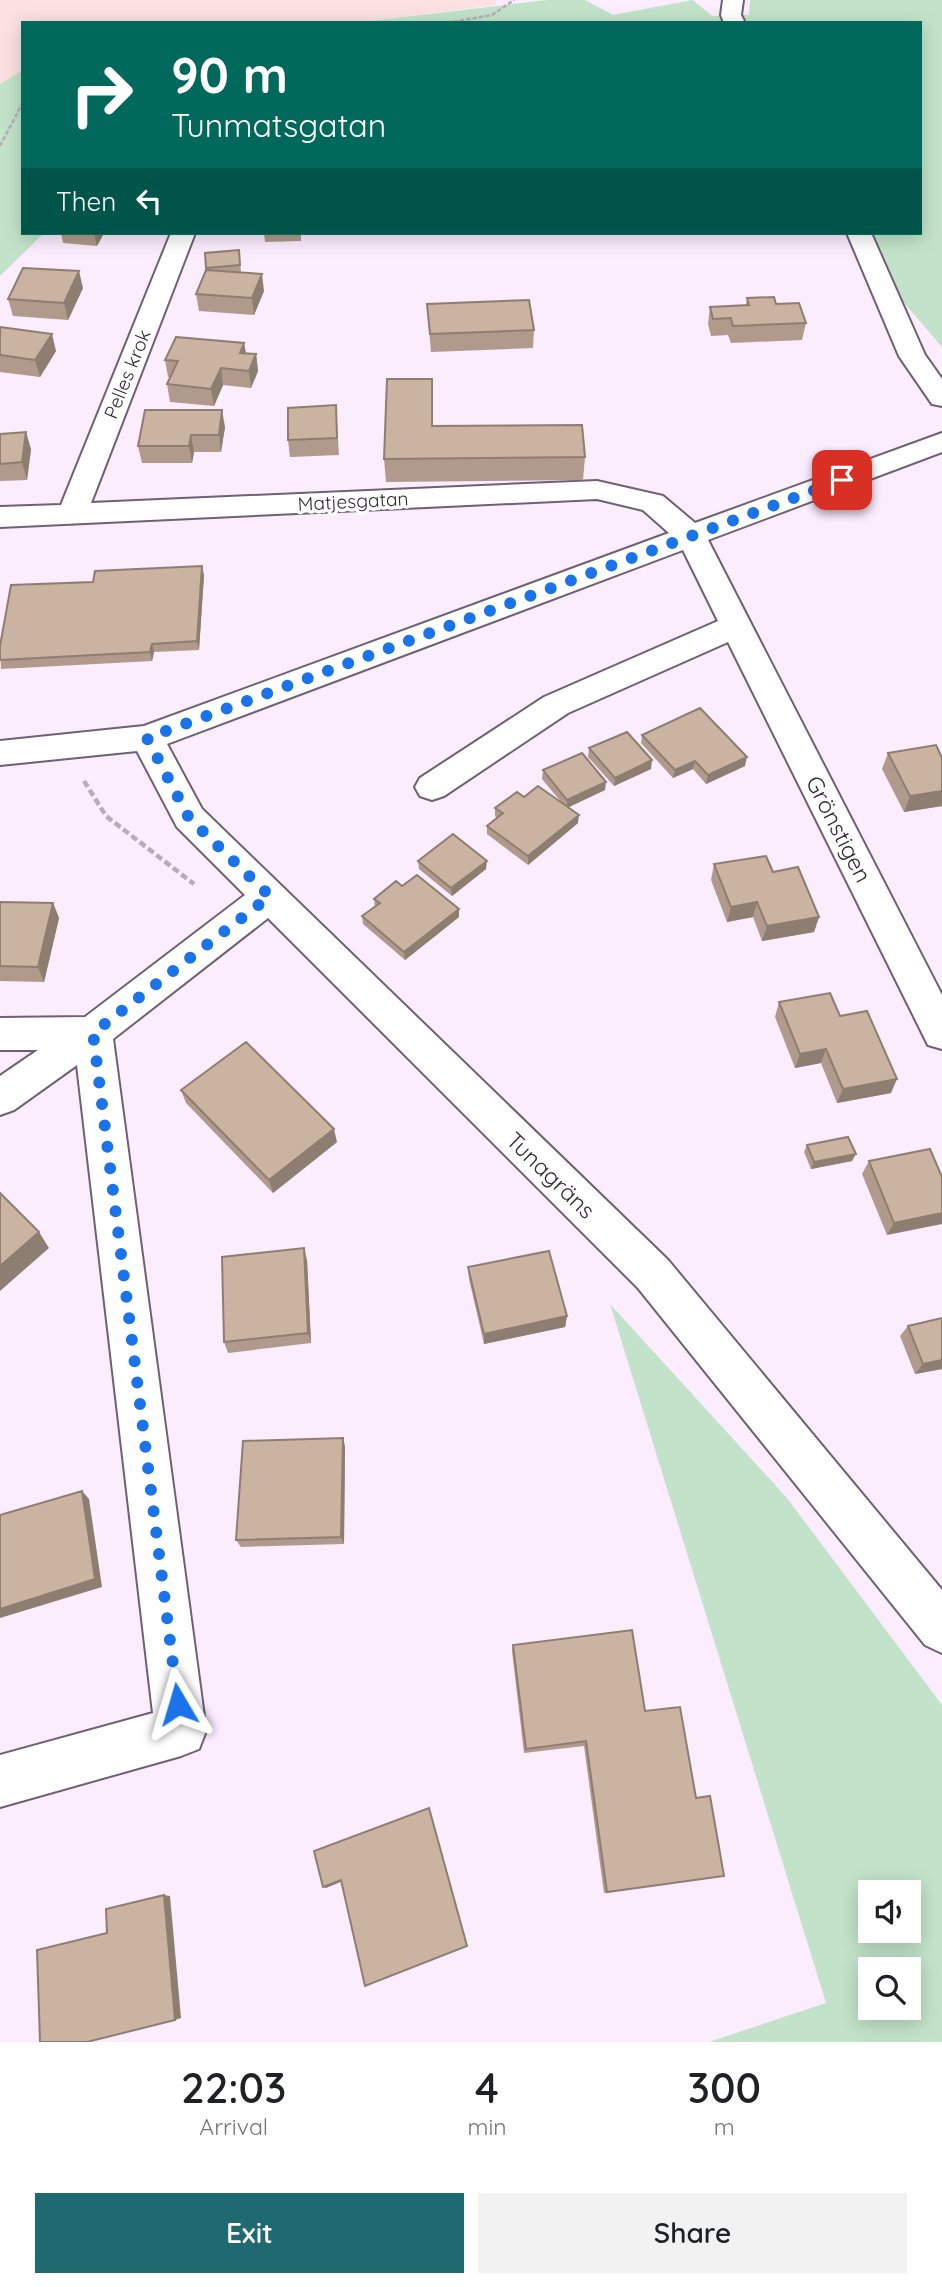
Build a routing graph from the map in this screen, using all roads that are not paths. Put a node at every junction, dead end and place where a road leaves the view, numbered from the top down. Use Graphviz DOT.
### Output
graph roads {
  1 [pos="733,0"];
  2 [pos="734,21"];
  3 [pos="182,235"];
  4 [pos="860,235"];
  5 [pos="942,398"];
  6 [pos="942,442"];
  7 [pos="72,514"];
  8 [pos="0,517"];
  9 [pos="691,536"];
  10 [pos="737,625"];
  11 [pos="147,738"];
  12 [pos="0,753"];
  13 [pos="432,787"];
  14 [pos="254,907"];
  15 [pos="93,1033"];
  16 [pos="942,1033"];
  17 [pos="0,1034"];
  18 [pos="0,1098"];
  19 [pos="942,1628"];
  20 [pos="0,1781"];
  1 -- 2 [label="street"];
  3 -- 7 [label="street, Pelles krok"];
  4 -- 5 [label="street"];
  6 -- 9 [label="street"];
  7 -- 8 [label="street, Matjesgatan"];
  7 -- 9 [label="street, Matjesgatan"];
  9 -- 10 [label="street, Grönstigen"];
  9 -- 11 [label="street"];
  10 -- 13 [label="street"];
  10 -- 16 [label="street, Grönstigen"];
  11 -- 12 [label="street"];
  11 -- 14 [label="street, Tunagräns"];
  14 -- 15 [label="street"];
  14 -- 19 [label="street, Tunagräns"];
  15 -- 17 [label="street"];
  15 -- 18 [label="street"];
  15 -- 20 [label="street"];
}
